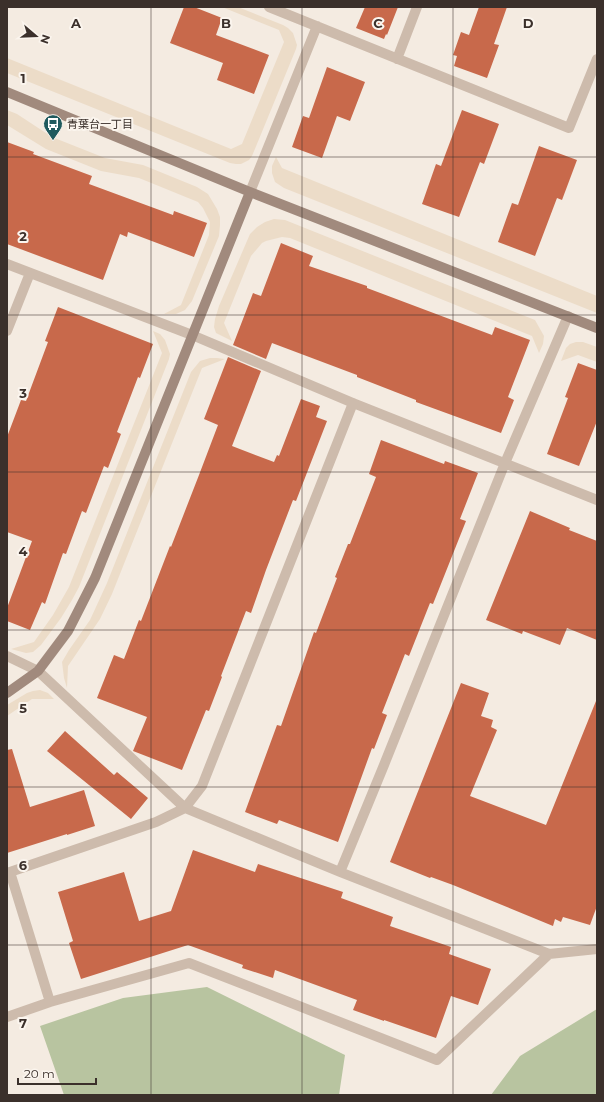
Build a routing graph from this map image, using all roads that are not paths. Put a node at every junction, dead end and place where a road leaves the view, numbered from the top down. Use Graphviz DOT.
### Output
graph roads {
  1 [pos="269,7"];
  2 [pos="417,7"];
  3 [pos="317,26"];
  4 [pos="397,59"];
  5 [pos="597,59"];
  6 [pos="7,92"];
  7 [pos="250,192"];
  8 [pos="7,264"];
  9 [pos="30,273"];
  10 [pos="568,316"];
  11 [pos="597,328"];
  12 [pos="7,331"];
  13 [pos="192,336"];
  14 [pos="353,403"];
  15 [pos="504,463"];
  16 [pos="597,500"];
  17 [pos="7,656"];
  18 [pos="38,671"];
  19 [pos="7,693"];
  20 [pos="185,808"];
  21 [pos="8,872"];
  22 [pos="340,872"];
  23 [pos="597,949"];
  24 [pos="549,954"];
  25 [pos="50,1002"];
  26 [pos="7,1017"];
  1 -- 3 [label="street"];
  2 -- 4 [label="street"];
  3 -- 4 [label="street"];
  3 -- 7 [label="street"];
  4 -- 5 [label="street"];
  6 -- 7 [label="street"];
  7 -- 10 [label="street"];
  7 -- 13 [label="street"];
  8 -- 9 [label="street"];
  9 -- 12 [label="street"];
  9 -- 13 [label="street"];
  10 -- 11 [label="street"];
  10 -- 15 [label="street"];
  13 -- 14 [label="street"];
  13 -- 18 [label="street"];
  14 -- 15 [label="street"];
  14 -- 20 [label="street"];
  15 -- 16 [label="street"];
  15 -- 22 [label="street"];
  17 -- 18 [label="street"];
  18 -- 19 [label="street"];
  18 -- 20 [label="street"];
  20 -- 21 [label="street"];
  20 -- 22 [label="street"];
  21 -- 25 [label="street"];
  22 -- 24 [label="street"];
  23 -- 24 [label="street"];
  24 -- 25 [label="street"];
  25 -- 26 [label="street"];
}
